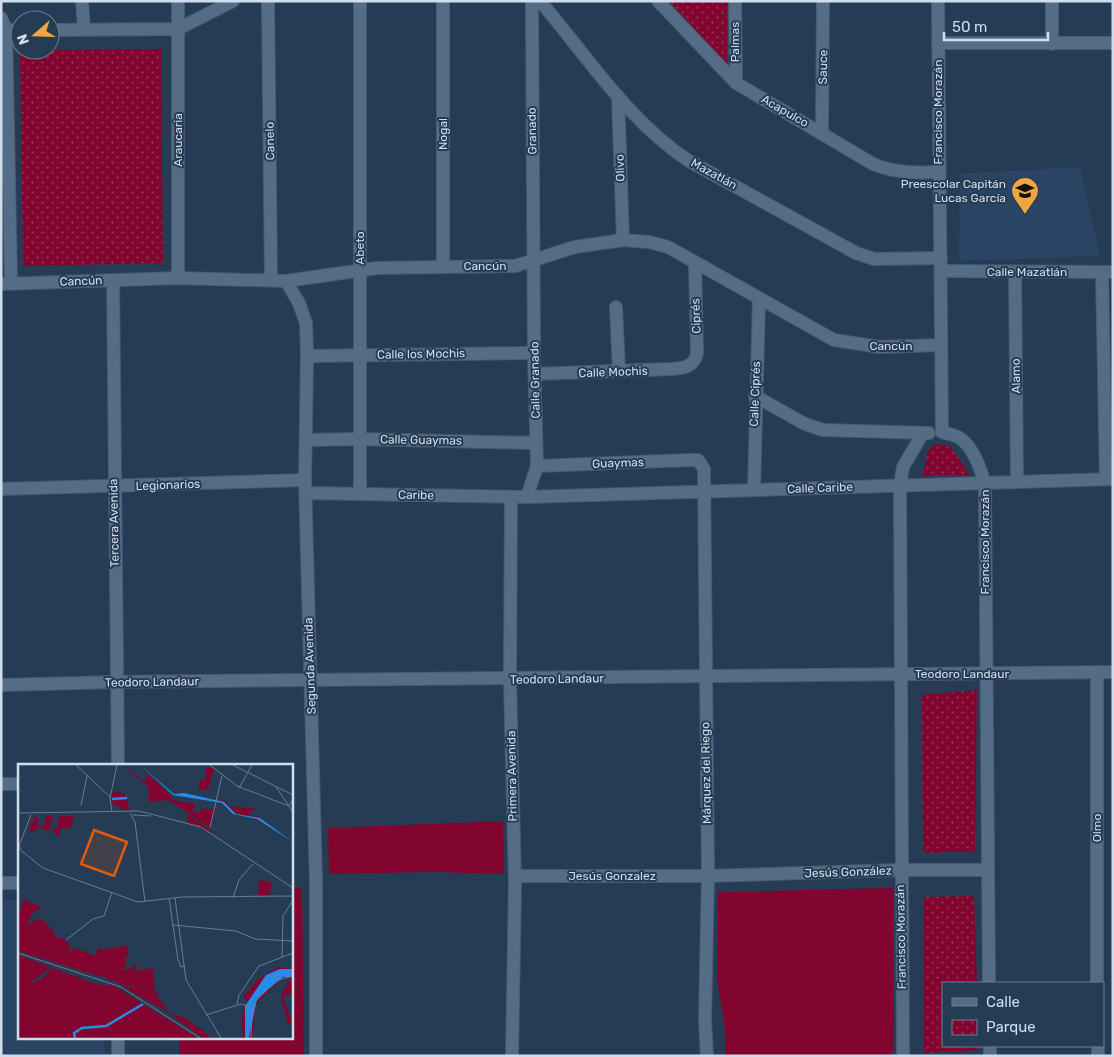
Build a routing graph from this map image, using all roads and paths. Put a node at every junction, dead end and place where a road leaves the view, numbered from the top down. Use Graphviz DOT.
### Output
graph roads {
  1 [pos="82,1"];
  2 [pos="178,1"];
  3 [pos="233,1"];
  4 [pos="268,1"];
  5 [pos="360,1"];
  6 [pos="443,1"];
  7 [pos="532,1"];
  8 [pos="540,1"];
  9 [pos="658,1"];
  10 [pos="735,1"];
  11 [pos="823,1"];
  12 [pos="938,1"];
  13 [pos="1052,1"];
  14 [pos="1,18"];
  15 [pos="84,29"];
  16 [pos="4,30"];
  17 [pos="60,30"];
  18 [pos="178,30"];
  19 [pos="938,43"];
  20 [pos="1113,43"];
  21 [pos="1052,44"];
  22 [pos="736,82"];
  23 [pos="618,96"];
  24 [pos="822,133"];
  25 [pos="938,172"];
  26 [pos="623,240"];
  27 [pos="941,258"];
  28 [pos="534,262"];
  29 [pos="695,263"];
  30 [pos="443,266"];
  31 [pos="940,271"];
  32 [pos="360,272"];
  33 [pos="1015,272"];
  34 [pos="1108,272"];
  35 [pos="178,278"];
  36 [pos="113,280"];
  37 [pos="271,280"];
  38 [pos="286,282"];
  39 [pos="6,283"];
  40 [pos="759,299"];
  41 [pos="616,307"];
  42 [pos="940,345"];
  43 [pos="534,353"];
  44 [pos="360,354"];
  45 [pos="308,356"];
  46 [pos="691,366"];
  47 [pos="619,371"];
  48 [pos="535,374"];
  49 [pos="755,396"];
  50 [pos="942,432"];
  51 [pos="924,433"];
  52 [pos="359,439"];
  53 [pos="306,440"];
  54 [pos="536,443"];
  55 [pos="698,460"];
  56 [pos="538,466"];
  57 [pos="1109,479"];
  58 [pos="305,480"];
  59 [pos="1017,481"];
  60 [pos="985,484"];
  61 [pos="900,486"];
  62 [pos="114,487"];
  63 [pos="1,489"];
  64 [pos="754,490"];
  65 [pos="704,491"];
  66 [pos="306,494"];
  67 [pos="360,494"];
  68 [pos="510,497"];
  69 [pos="527,497"];
  70 [pos="1113,672"];
  71 [pos="901,673"];
  72 [pos="1097,673"];
  73 [pos="986,674"];
  74 [pos="705,677"];
  75 [pos="311,680"];
  76 [pos="510,680"];
  77 [pos="117,682"];
  78 [pos="1,685"];
  79 [pos="118,764"];
  80 [pos="1,784"];
  81 [pos="18,784"];
  82 [pos="900,870"];
  83 [pos="988,870"];
  84 [pos="515,876"];
  85 [pos="708,876"];
  86 [pos="1,883"];
  87 [pos="18,883"];
  88 [pos="989,982"];
  89 [pos="1097,982"];
  90 [pos="118,1040"];
  91 [pos="118,1056"];
  92 [pos="316,1056"];
  93 [pos="512,1056"];
  94 [pos="707,1056"];
  95 [pos="903,1056"];
  1 -- 15 [label="street"];
  2 -- 18 [label="street, Araucaria"];
  3 -- 18 [label="street"];
  4 -- 37 [label="street, Canelo"];
  5 -- 32 [label="street, Abeto"];
  6 -- 30 [label="street, Nogal"];
  7 -- 28 [label="street, Granado"];
  8 -- 23 [label="street, Mazatlán"];
  9 -- 22 [label="street, Acapulco"];
  10 -- 22 [label="street, Palmas"];
  11 -- 24 [label="street, Sauce"];
  12 -- 19 [label="street, Francisco Morazán"];
  13 -- 21 [label="street"];
  14 -- 16 [label="street"];
  15 -- 17 [label="street"];
  15 -- 18 [label="street"];
  16 -- 39 [label="street"];
  18 -- 35 [label="street, Araucaria"];
  19 -- 21 [label="street"];
  19 -- 25 [label="street, Francisco Morazán"];
  20 -- 21 [label="street"];
  22 -- 24 [label="street, Acapulco"];
  23 -- 26 [label="street, Olivo"];
  23 -- 27 [label="street, Mazatlán"];
  24 -- 25 [label="street, Acapulco"];
  25 -- 27 [label="street, Francisco Morazán"];
  26 -- 28 [label="street, Cancún"];
  26 -- 29 [label="street, Cancún"];
  27 -- 31 [label="street, Francisco Morazán"];
  28 -- 30 [label="street, Cancún"];
  28 -- 43 [label="street, Calle Granado"];
  29 -- 40 [label="street, Cancún"];
  29 -- 46 [label="street, Ciprés"];
  30 -- 32 [label="street, Cancún"];
  31 -- 33 [label="street, Calle Mazatlán"];
  31 -- 42 [label="street, Francisco Morazán"];
  32 -- 38 [label="street, Cancún"];
  32 -- 44 [label="street, Abeto"];
  33 -- 34 [label="street, Calle Mazatlán"];
  33 -- 59 [label="street, Alamo"];
  34 -- 57 [label="street"];
  35 -- 36 [label="street, Cancún"];
  35 -- 37 [label="street, Cancún"];
  36 -- 39 [label="street, Cancún"];
  36 -- 62 [label="street, Tercera Avenida"];
  37 -- 38 [label="street, Cancún"];
  38 -- 45 [label="street, Segunda Avenida"];
  40 -- 42 [label="street, Cancún"];
  40 -- 49 [label="street, Calle Ciprés"];
  41 -- 47 [label="street"];
  42 -- 50 [label="street, Francisco Morazán"];
  43 -- 44 [label="street, Calle los Mochis"];
  43 -- 48 [label="street, Calle Granado"];
  44 -- 45 [label="street, Calle los Mochis"];
  44 -- 52 [label="street, Abeto"];
  45 -- 53 [label="street, Segunda Avenida"];
  46 -- 47 [label="street, Calle Mochis"];
  47 -- 48 [label="street, Calle Mochis"];
  48 -- 54 [label="street, Calle Granado"];
  49 -- 51 [label="street"];
  49 -- 64 [label="street, Calle Ciprés"];
  50 -- 51 [label="street"];
  50 -- 60 [label="street, Francisco Morazán"];
  51 -- 61 [label="street, Francisco Morazán"];
  52 -- 53 [label="street, Calle Guaymas"];
  52 -- 54 [label="street, Calle Guaymas"];
  52 -- 67 [label="street, Abeto"];
  53 -- 58 [label="street, Segunda Avenida"];
  54 -- 56 [label="street, Calle Granado"];
  55 -- 56 [label="street, Guaymas"];
  55 -- 65 [label="street, Márquez del Riego"];
  56 -- 69 [label="street, Calle Granado"];
  57 -- 59 [label="street, Calle Caribe"];
  58 -- 62 [label="street, Legionarios"];
  58 -- 66 [label="street, Segunda Avenida"];
  59 -- 60 [label="street, Calle Caribe"];
  60 -- 61 [label="street, Calle Caribe"];
  60 -- 73 [label="street, Francisco Morazán"];
  61 -- 64 [label="street, Calle Caribe"];
  61 -- 71 [label="street, Francisco Morazán"];
  62 -- 63 [label="street, Legionarios"];
  62 -- 77 [label="street, Tercera Avenida"];
  64 -- 65 [label="street, Calle Caribe"];
  65 -- 69 [label="street, Calle Caribe"];
  65 -- 74 [label="street, Márquez del Riego"];
  66 -- 67 [label="street, Caribe"];
  66 -- 75 [label="street, Segunda Avenida"];
  67 -- 68 [label="street, Caribe"];
  68 -- 69 [label="street, Caribe"];
  68 -- 76 [label="street, Primera Avenida"];
  70 -- 72 [label="street, Teodoro Landaur"];
  71 -- 73 [label="street, Teodoro Landaur"];
  71 -- 74 [label="street, Teodoro Landaur"];
  71 -- 82 [label="street, Francisco Morazán"];
  72 -- 73 [label="street, Teodoro Landaur"];
  72 -- 89 [label="street, Olmo"];
  73 -- 83 [label="street, Francisco Morazán"];
  74 -- 76 [label="street, Teodoro Landaur"];
  74 -- 85 [label="street, Márquez del Riego"];
  75 -- 76 [label="street, Teodoro Landaur"];
  75 -- 77 [label="street, Teodoro Landaur"];
  75 -- 92 [label="street, Segunda Avenida"];
  76 -- 84 [label="street, Primera Avenida"];
  77 -- 78 [label="street, Teodoro Landaur"];
  77 -- 79 [label="street, Tercera Avenida"];
  80 -- 81 [label="street"];
  82 -- 83 [label="street, Jesús González"];
  82 -- 85 [label="street, Jesús González"];
  82 -- 95 [label="street, Francisco Morazán"];
  83 -- 88 [label="street, Francisco Morazán"];
  84 -- 85 [label="street, Jesús Gonzalez"];
  84 -- 93 [label="street, Primera Avenida"];
  85 -- 94 [label="street, Márquez del Riego"];
  86 -- 87 [label="street"];
  90 -- 91 [label="street"];
}
